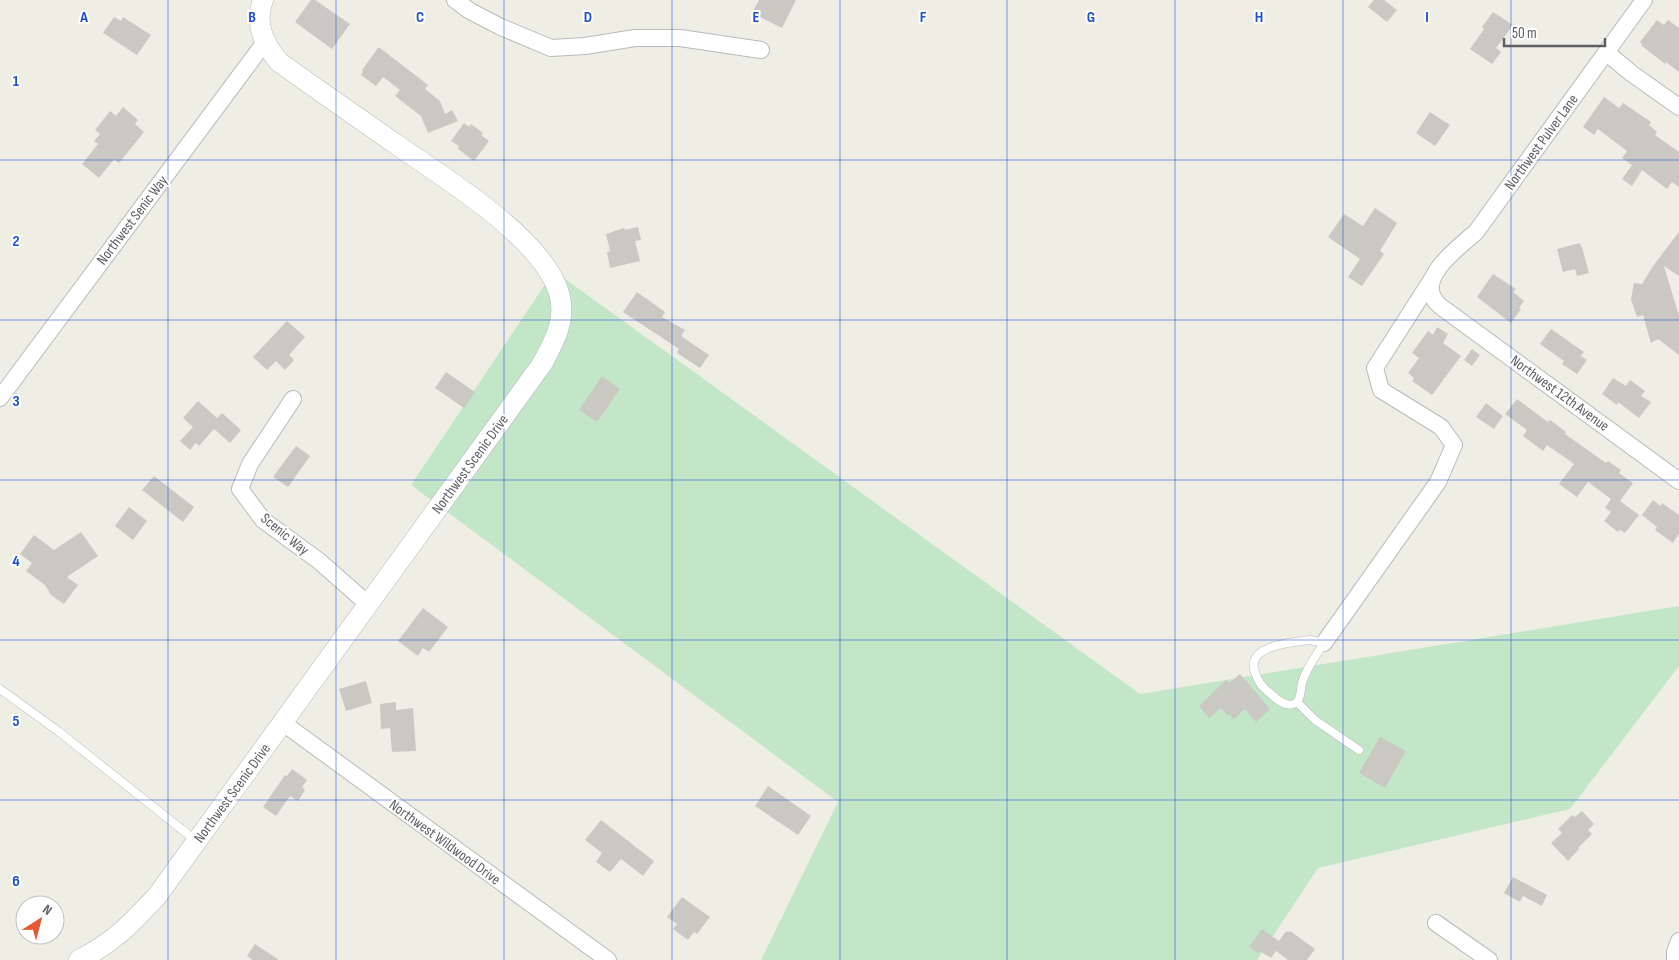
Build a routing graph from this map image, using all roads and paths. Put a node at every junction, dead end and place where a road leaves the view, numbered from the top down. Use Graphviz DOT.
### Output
graph roads {
  1 [pos="264,0"];
  2 [pos="455,0"];
  3 [pos="1644,0"];
  4 [pos="265,42"];
  5 [pos="761,50"];
  6 [pos="1607,53"];
  7 [pos="1679,107"];
  8 [pos="1432,279"];
  9 [pos="0,398"];
  10 [pos="293,399"];
  11 [pos="1679,481"];
  12 [pos="368,605"];
  13 [pos="1324,643"];
  14 [pos="0,689"];
  15 [pos="1297,702"];
  16 [pos="283,723"];
  17 [pos="1360,750"];
  18 [pos="197,841"];
  19 [pos="1436,923"];
  20 [pos="1679,941"];
  21 [pos="79,960"];
  22 [pos="608,960"];
  23 [pos="1488,960"];
  24 [pos="1675,960"];
  1 -- 4 [label="street, Northwest Scenic Drive"];
  2 -- 5 [label="street"];
  3 -- 6 [label="street, Northwest Pulver Lane"];
  4 -- 9 [label="street, Northwest Senic Way"];
  4 -- 12 [label="street, Northwest Scenic Drive"];
  6 -- 7 [label="street"];
  6 -- 8 [label="street, Northwest Pulver Lane"];
  8 -- 11 [label="street, Northwest 12th Avenue"];
  8 -- 13 [label="street, Northwest Pulver Lane"];
  10 -- 12 [label="street, Scenic Way"];
  12 -- 16 [label="street, Northwest Scenic Drive"];
  13 -- 15 [label="lane"];
  13 -- 15 [label="lane"];
  14 -- 18 [label="lane"];
  15 -- 17 [label="lane"];
  16 -- 18 [label="street, Northwest Scenic Drive"];
  16 -- 22 [label="street, Northwest Wildwood Drive"];
  18 -- 21 [label="street, Northwest Scenic Drive"];
  19 -- 23 [label="street"];
  20 -- 24 [label="street"];
}
